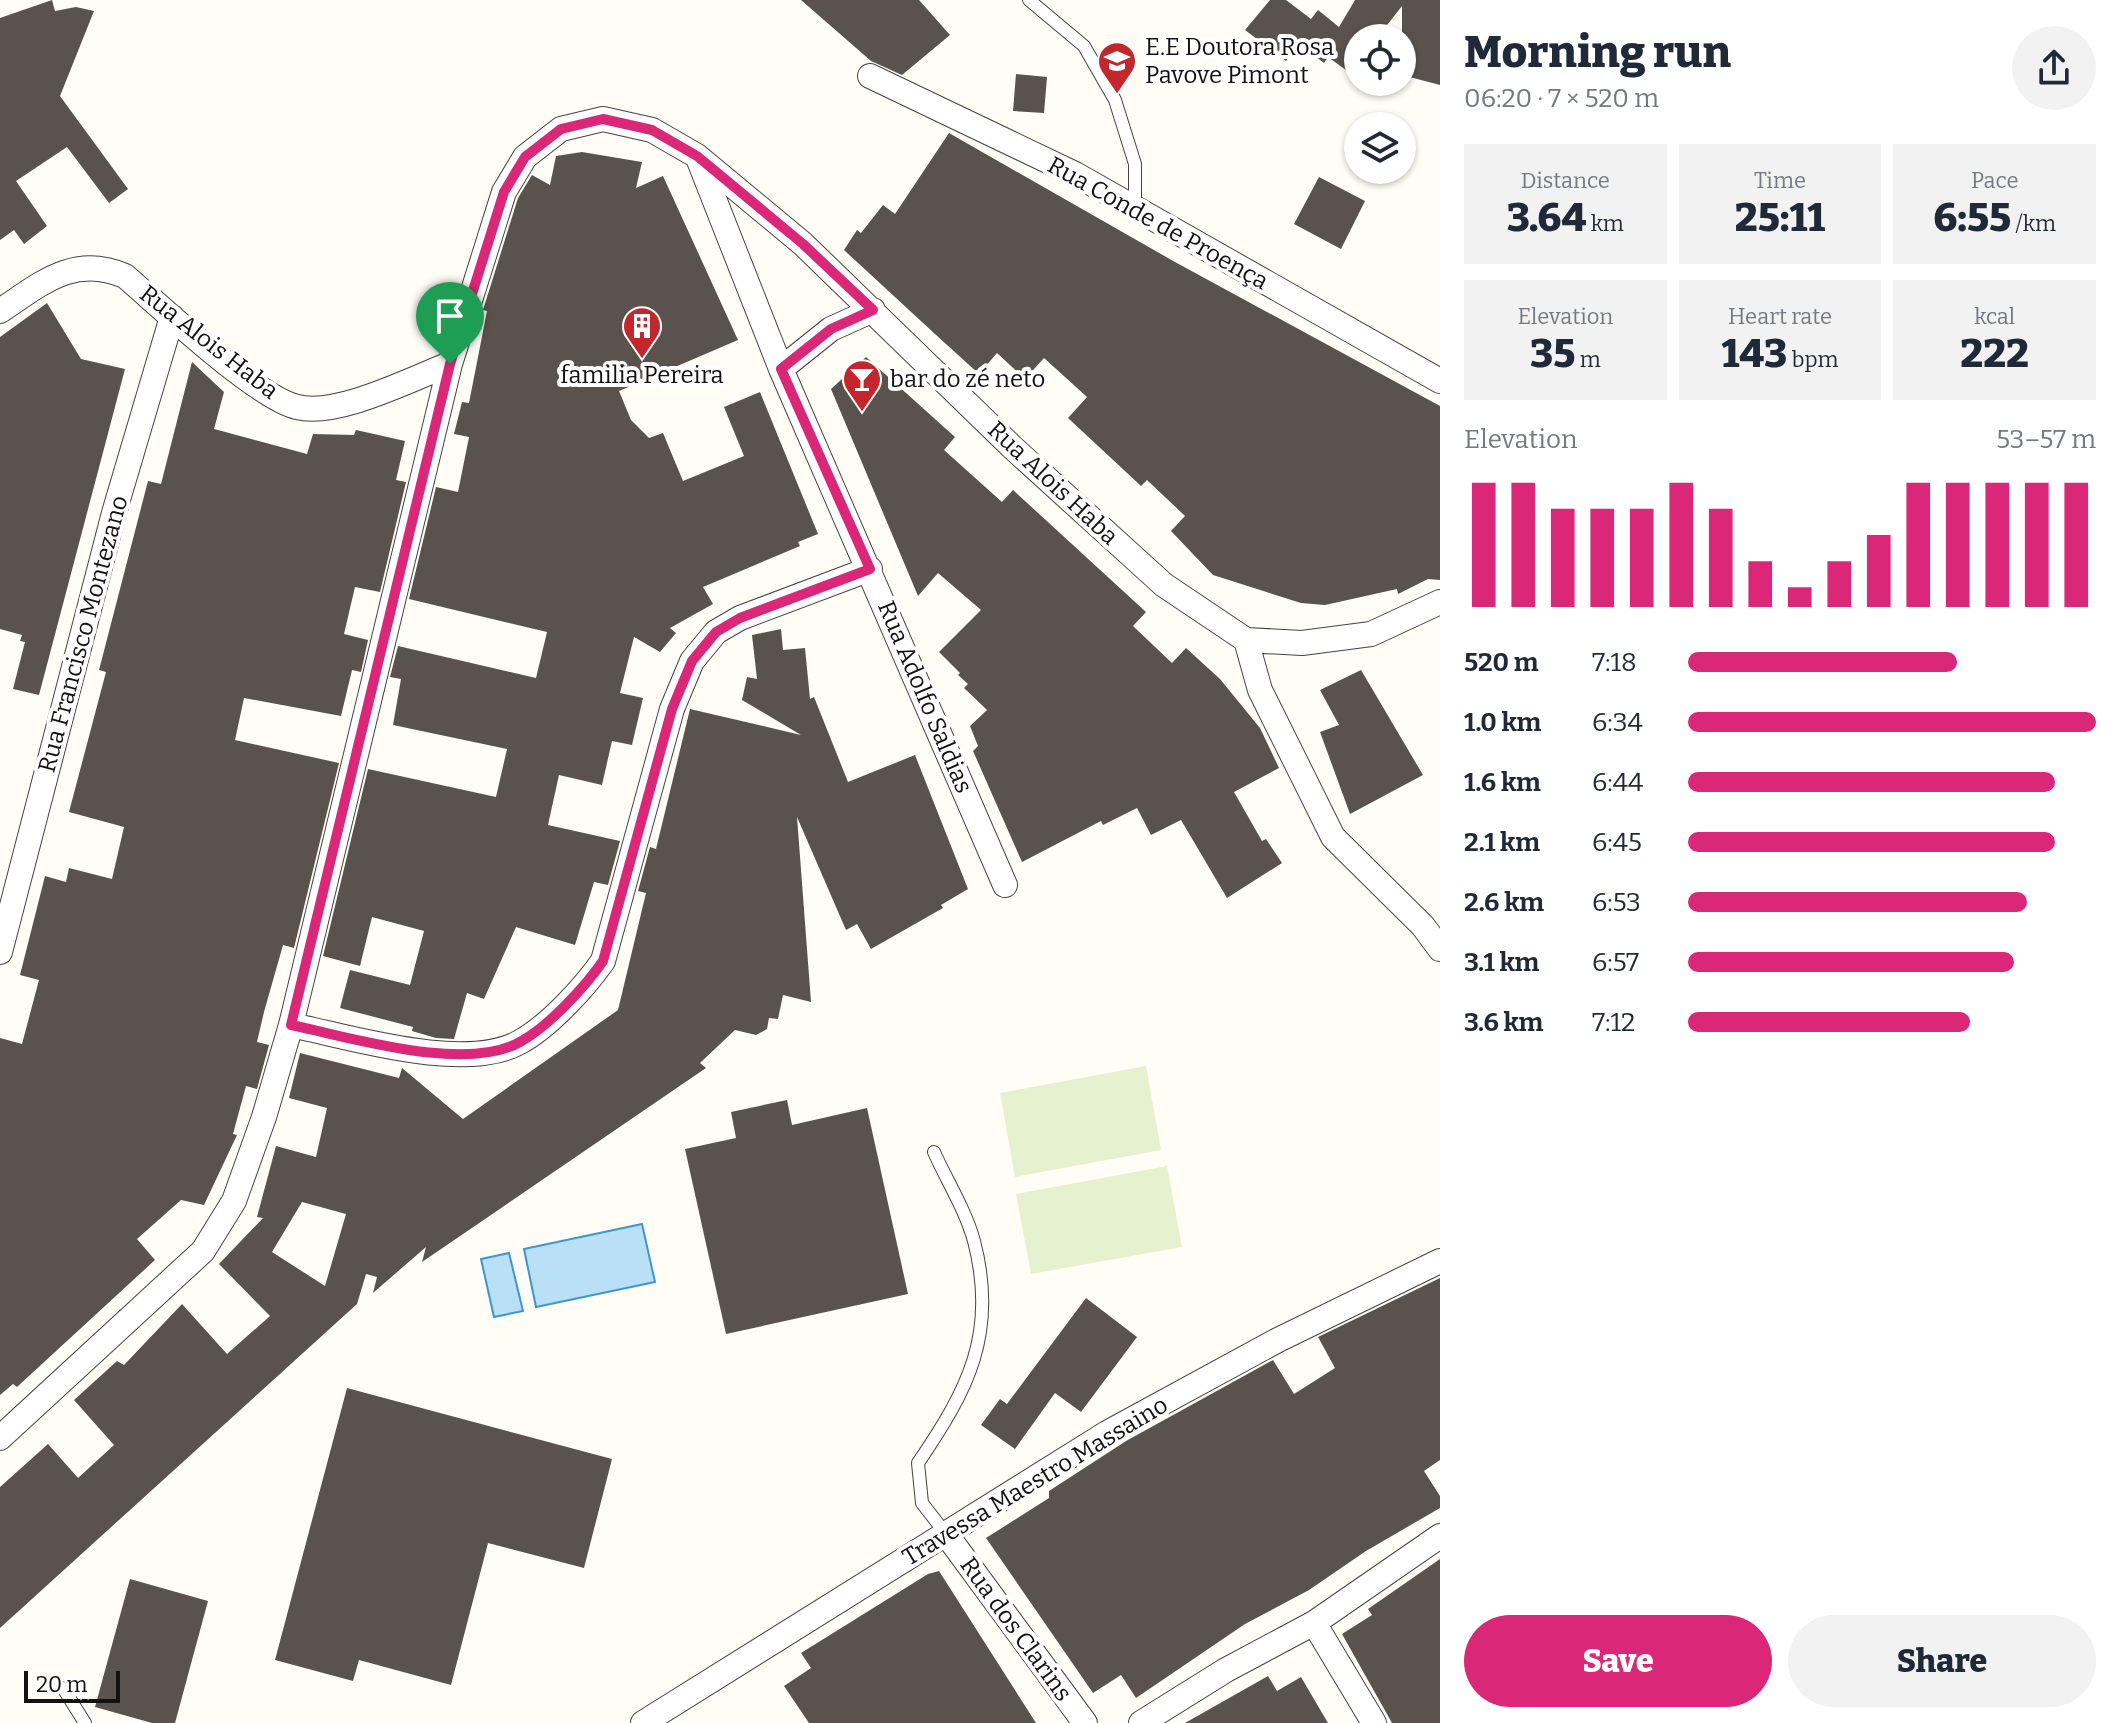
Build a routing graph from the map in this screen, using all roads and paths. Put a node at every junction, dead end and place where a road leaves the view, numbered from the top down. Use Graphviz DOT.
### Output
graph roads {
  1 [pos="1029,0"];
  2 [pos="870,76"];
  3 [pos="697,156"];
  4 [pos="1135,208"];
  5 [pos="873,310"];
  6 [pos="0,311"];
  7 [pos="172,317"];
  8 [pos="450,364"];
  9 [pos="781,369"];
  10 [pos="1440,381"];
  11 [pos="870,569"];
  12 [pos="1440,602"];
  13 [pos="1246,640"];
  14 [pos="1005,885"];
  15 [pos="1440,949"];
  16 [pos="0,952"];
  17 [pos="291,1025"];
  18 [pos="934,1152"];
  19 [pos="1440,1261"];
  20 [pos="0,1438"];
  21 [pos="946,1534"];
  22 [pos="1440,1536"];
  23 [pos="1314,1623"];
  24 [pos="63,1688"];
  25 [pos="85,1723"];
  26 [pos="643,1723"];
  27 [pos="1085,1723"];
  28 [pos="1141,1723"];
  29 [pos="1374,1723"];
  1 -- 4 [label="lane"];
  2 -- 4 [label="street, Rua Conde de Proença"];
  3 -- 5 [label="street, Rua Alois Haba"];
  3 -- 8 [label="street, Rua Alois Haba"];
  3 -- 9 [label="street, Rua Adolfo Saldias"];
  4 -- 10 [label="street, Rua Conde de Proença"];
  5 -- 9 [label="street"];
  5 -- 13 [label="street, Rua Alois Haba"];
  6 -- 7 [label="street, Rua Alois Haba"];
  7 -- 8 [label="street, Rua Alois Haba"];
  7 -- 16 [label="street, Rua Francisco Montezano"];
  8 -- 17 [label="street"];
  9 -- 11 [label="street, Rua Adolfo Saldias"];
  11 -- 14 [label="street, Rua Adolfo Saldias"];
  11 -- 17 [label="street"];
  12 -- 13 [label="street"];
  13 -- 15 [label="street"];
  17 -- 20 [label="street"];
  18 -- 21 [label="lane"];
  19 -- 21 [label="street, Travessa Maestro Massaino"];
  21 -- 26 [label="street, Travessa Maestro Massaino"];
  21 -- 27 [label="street, Rua dos Clarins"];
  22 -- 23 [label="street"];
  23 -- 28 [label="street"];
  23 -- 29 [label="street"];
  24 -- 25 [label="lane"];
}
